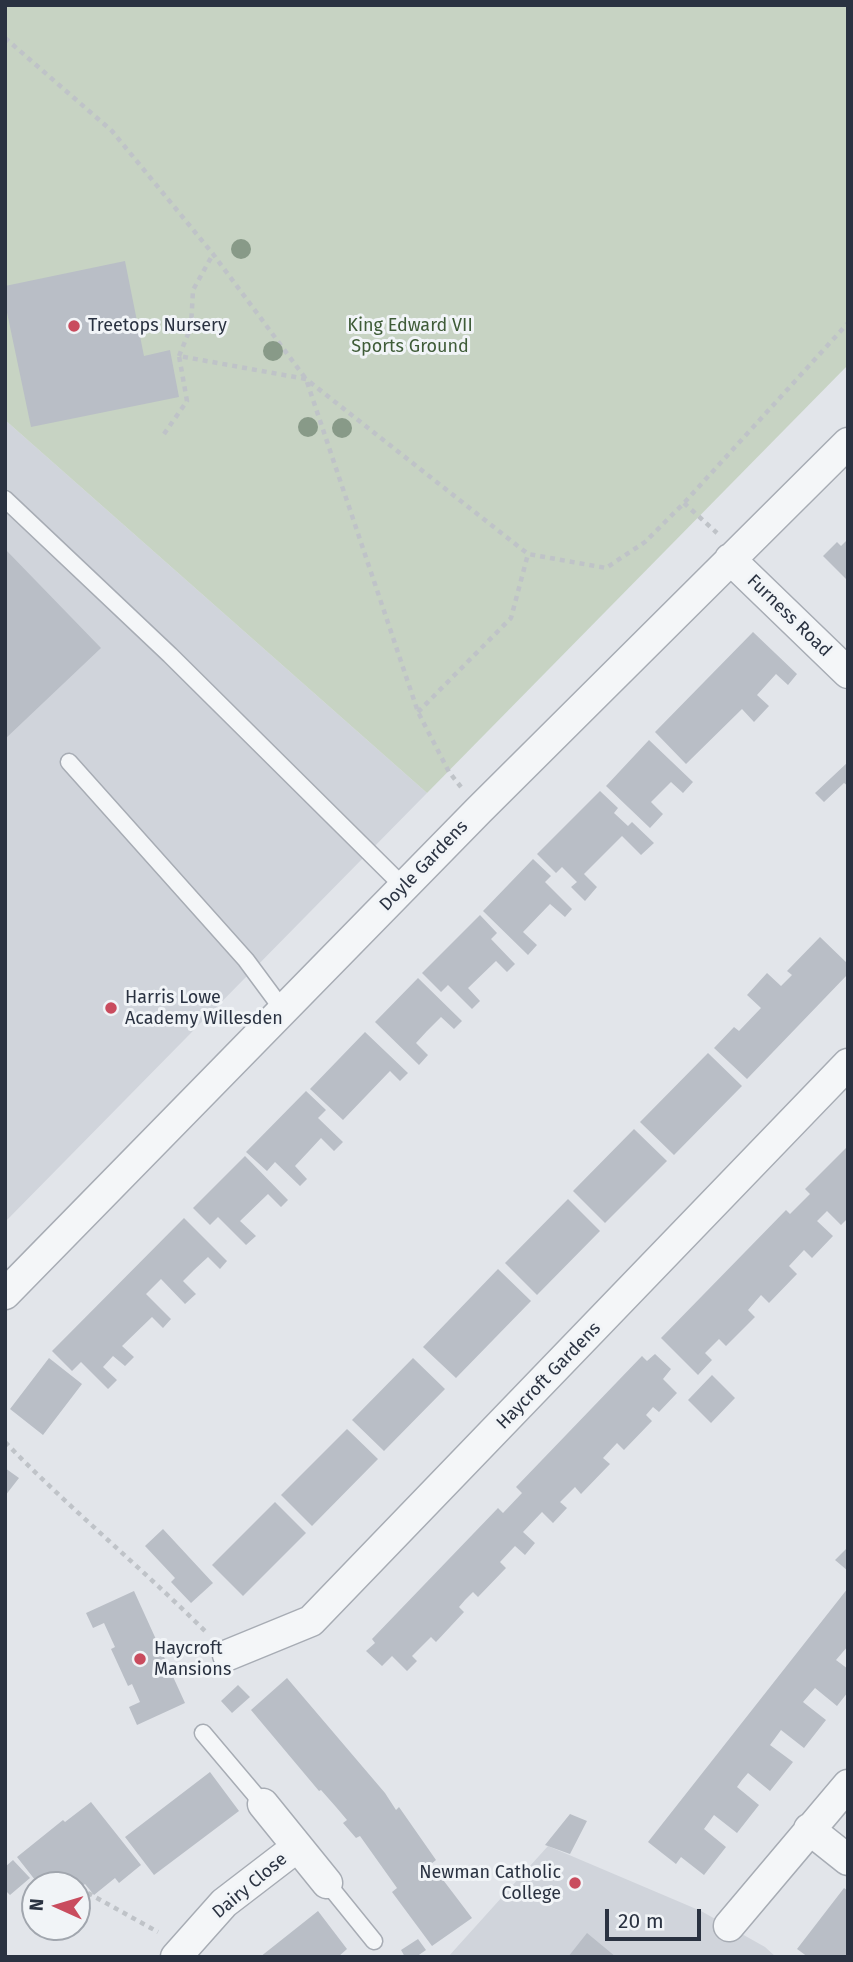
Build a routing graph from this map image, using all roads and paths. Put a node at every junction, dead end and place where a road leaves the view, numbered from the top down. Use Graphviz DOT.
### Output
graph roads {
  1 [pos="5,37"];
  2 [pos="213,254"];
  3 [pos="848,323"];
  4 [pos="179,356"];
  5 [pos="306,379"];
  6 [pos="164,434"];
  7 [pos="848,443"];
  8 [pos="5,499"];
  9 [pos="684,503"];
  10 [pos="528,554"];
  11 [pos="730,559"];
  12 [pos="848,673"];
  13 [pos="418,712"];
  14 [pos="69,762"];
  15 [pos="479,810"];
  16 [pos="404,887"];
  17 [pos="283,1010"];
  18 [pos="848,1064"];
  19 [pos="5,1294"];
  20 [pos="5,1441"];
  21 [pos="228,1655"];
  22 [pos="202,1733"];
  23 [pos="848,1785"];
  24 [pos="262,1804"];
  25 [pos="809,1829"];
  26 [pos="297,1847"];
  27 [pos="848,1860"];
  28 [pos="327,1883"];
  29 [pos="91,1896"];
  30 [pos="729,1926"];
  31 [pos="374,1941"];
  32 [pos="180,1952"];
  1 -- 2 [label="path"];
  2 -- 4 [label="path"];
  2 -- 5 [label="path"];
  3 -- 9 [label="path"];
  4 -- 5 [label="path"];
  4 -- 6 [label="path"];
  5 -- 10 [label="path"];
  5 -- 13 [label="path"];
  7 -- 11 [label="street, Doyle Gardens"];
  8 -- 16 [label="lane"];
  9 -- 10 [label="path"];
  9 -- 11 [label="path"];
  10 -- 13 [label="path"];
  11 -- 12 [label="street, Furness Road"];
  11 -- 15 [label="street, Doyle Gardens"];
  13 -- 15 [label="path"];
  14 -- 17 [label="lane"];
  15 -- 16 [label="street, Doyle Gardens"];
  16 -- 17 [label="street, Doyle Gardens"];
  17 -- 19 [label="street, Doyle Gardens"];
  18 -- 21 [label="street, Haycroft Gardens"];
  20 -- 21 [label="path"];
  22 -- 24 [label="lane"];
  23 -- 25 [label="street"];
  24 -- 26 [label="street"];
  25 -- 27 [label="street"];
  25 -- 30 [label="street"];
  26 -- 28 [label="street"];
  26 -- 32 [label="street, Dairy Close"];
  28 -- 31 [label="lane"];
  29 -- 32 [label="path"];
}
